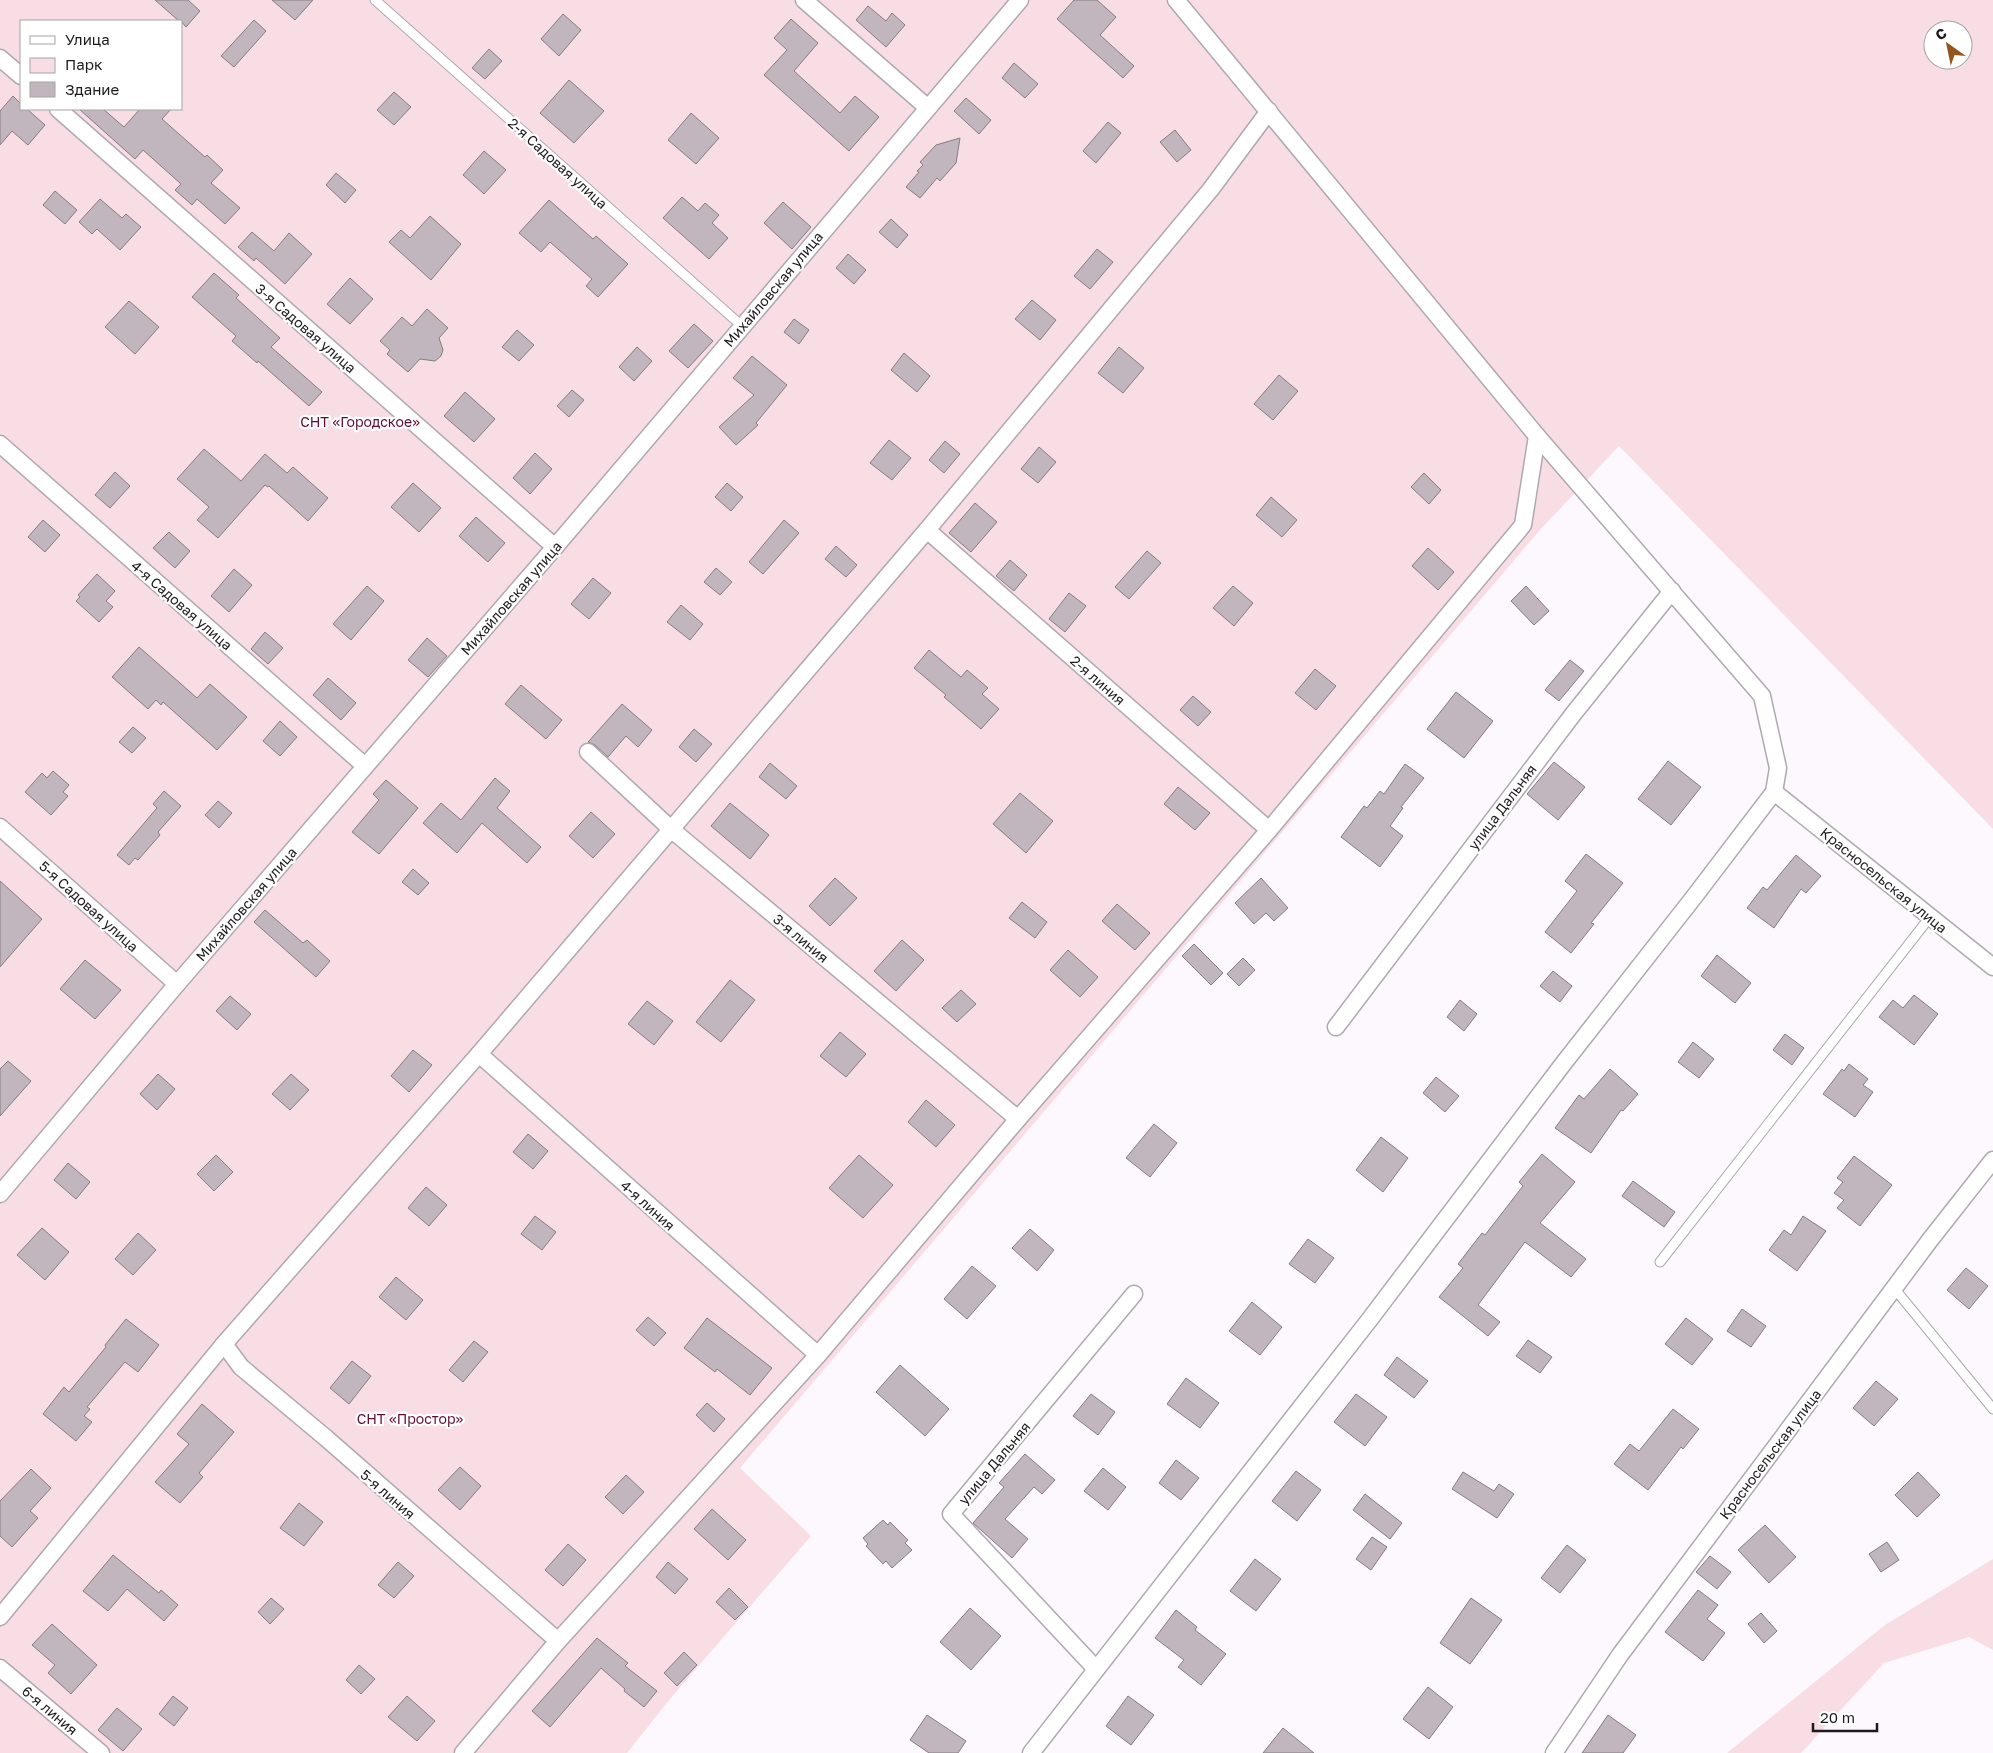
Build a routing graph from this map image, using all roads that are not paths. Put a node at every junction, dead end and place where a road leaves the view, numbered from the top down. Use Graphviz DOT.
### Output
graph roads {
  1 [pos="375,0"];
  2 [pos="804,0"];
  3 [pos="1020,0"];
  4 [pos="1176,0"];
  5 [pos="0,58"];
  6 [pos="20,75"];
  7 [pos="928,108"];
  8 [pos="59,110"];
  9 [pos="1269,112"];
  10 [pos="742,326"];
  11 [pos="1537,436"];
  12 [pos="0,444"];
  13 [pos="926,530"];
  14 [pos="555,547"];
  15 [pos="1672,590"];
  16 [pos="588,752"];
  17 [pos="365,766"];
  18 [pos="1774,792"];
  19 [pos="0,827"];
  20 [pos="672,830"];
  21 [pos="1269,830"];
  22 [pos="1930,917"];
  23 [pos="1993,968"];
  24 [pos="177,984"];
  25 [pos="1336,1027"];
  26 [pos="479,1054"];
  27 [pos="1018,1119"];
  28 [pos="1993,1160"];
  29 [pos="0,1194"];
  30 [pos="1660,1262"];
  31 [pos="1894,1288"];
  32 [pos="1134,1294"];
  33 [pos="224,1344"];
  34 [pos="818,1355"];
  35 [pos="1993,1409"];
  36 [pos="0,1617"];
  37 [pos="558,1641"];
  38 [pos="0,1668"];
  39 [pos="1096,1669"];
  40 [pos="101,1753"];
  41 [pos="464,1753"];
  42 [pos="1031,1753"];
  43 [pos="1554,1753"];
  1 -- 10 [label="lane, 2-я Садовая улица"];
  2 -- 7 [label="street"];
  3 -- 7 [label="street, Михайловская улица"];
  4 -- 9 [label="street"];
  5 -- 6 [label="street"];
  7 -- 10 [label="street, Михайловская улица"];
  8 -- 14 [label="street, 3-я Садовая улица"];
  9 -- 11 [label="street"];
  9 -- 13 [label="street"];
  10 -- 14 [label="street, Михайловская улица"];
  11 -- 15 [label="street"];
  11 -- 21 [label="street"];
  12 -- 17 [label="street, 4-я Садовая улица"];
  13 -- 20 [label="street"];
  13 -- 21 [label="street, 2-я линия"];
  14 -- 17 [label="street, Михайловская улица"];
  15 -- 18 [label="street"];
  15 -- 25 [label="street, улица Дальняя"];
  16 -- 20 [label="street, 3-я линия"];
  17 -- 24 [label="street, Михайловская улица"];
  18 -- 22 [label="street, Красносельская улица"];
  18 -- 39 [label="street"];
  19 -- 24 [label="street, 5-я Садовая улица"];
  20 -- 26 [label="street"];
  20 -- 27 [label="street, 3-я линия"];
  21 -- 27 [label="street"];
  22 -- 23 [label="street, Красносельская улица"];
  22 -- 30 [label="lane"];
  24 -- 29 [label="street, Михайловская улица"];
  26 -- 33 [label="street"];
  26 -- 34 [label="street, 4-я линия"];
  27 -- 34 [label="street"];
  28 -- 31 [label="street, Красносельская улица"];
  31 -- 35 [label="lane"];
  31 -- 43 [label="street, Красносельская улица"];
  32 -- 39 [label="street, улица Дальняя"];
  33 -- 36 [label="street"];
  33 -- 37 [label="street, 5-я линия"];
  34 -- 37 [label="street"];
  37 -- 41 [label="street"];
  38 -- 40 [label="street, 6-я линия"];
  39 -- 42 [label="street"];
}
